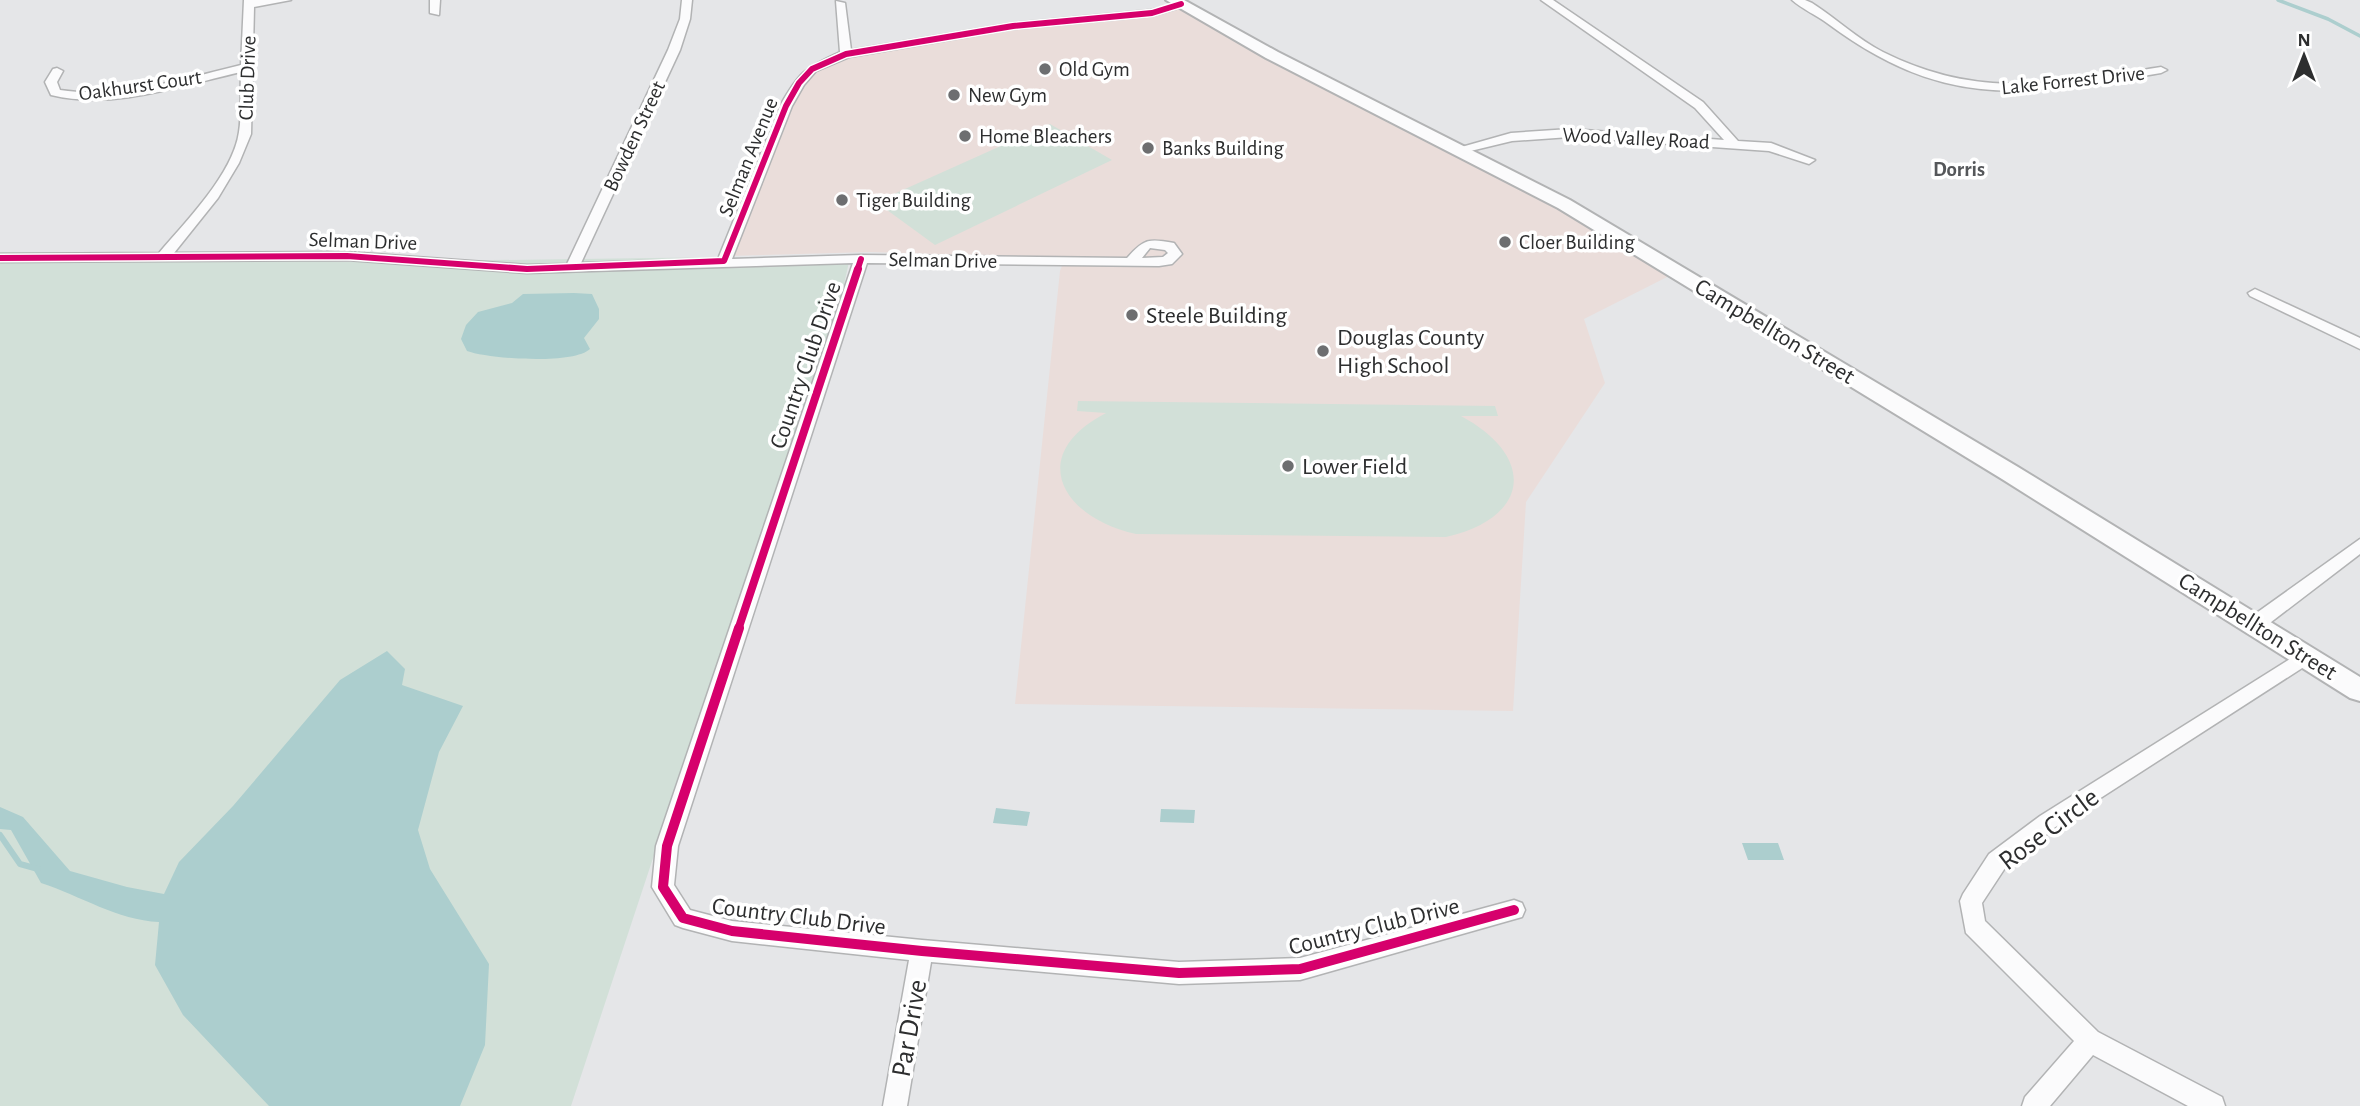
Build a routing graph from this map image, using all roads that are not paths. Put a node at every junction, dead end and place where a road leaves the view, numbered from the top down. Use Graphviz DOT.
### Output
graph roads {
  1 [pos="286,0"];
  2 [pos="436,0"];
  3 [pos="687,0"];
  4 [pos="1546,0"];
  5 [pos="1797,0"];
  6 [pos="1177,2"];
  7 [pos="249,3"];
  8 [pos="840,3"];
  9 [pos="435,13"];
  10 [pos="846,54"];
  11 [pos="248,67"];
  12 [pos="2161,70"];
  13 [pos="57,71"];
  14 [pos="1734,144"];
  15 [pos="1462,151"];
  16 [pos="1809,160"];
  17 [pos="164,256"];
  18 [pos="0,258"];
  19 [pos="861,259"];
  20 [pos="724,261"];
  21 [pos="1131,262"];
  22 [pos="571,269"];
  23 [pos="2255,292"];
  24 [pos="2360,344"];
  25 [pos="2360,545"];
  26 [pos="2255,624"];
  27 [pos="2306,656"];
  28 [pos="2360,690"];
  29 [pos="1514,910"];
  30 [pos="922,951"];
  31 [pos="2090,1040"];
  32 [pos="895,1106"];
  33 [pos="2034,1106"];
  34 [pos="2213,1106"];
  1 -- 7 [label="street"];
  2 -- 9 [label="street"];
  3 -- 22 [label="street, Bowden Street"];
  4 -- 14 [label="street"];
  5 -- 12 [label="street, Lake Forrest Drive"];
  6 -- 10 [label="street, Selman Avenue"];
  6 -- 15 [label="main road, Campbellton Street"];
  7 -- 11 [label="street, Club Drive"];
  8 -- 10 [label="street"];
  10 -- 20 [label="street, Selman Avenue"];
  11 -- 13 [label="street, Oakhurst Court"];
  11 -- 17 [label="street, Club Drive"];
  14 -- 15 [label="street, Wood Valley Road"];
  14 -- 16 [label="street, Wood Valley Road"];
  15 -- 26 [label="main road, Campbellton Street"];
  17 -- 18 [label="street, Selman Drive"];
  17 -- 22 [label="street, Selman Drive"];
  19 -- 20 [label="street, Selman Drive"];
  19 -- 21 [label="street, Selman Drive"];
  19 -- 30 [label="street, Country Club Drive"];
  20 -- 22 [label="street, Selman Drive"];
  23 -- 24 [label="street"];
  25 -- 26 [label="street"];
  26 -- 27 [label="main road, Campbellton Street"];
  27 -- 28 [label="main road, Campbellton Street"];
  27 -- 31 [label="street, Rose Circle"];
  29 -- 30 [label="street, Country Club Drive"];
  30 -- 32 [label="street, Par Drive"];
  31 -- 33 [label="street"];
  31 -- 34 [label="street, Rose Circle"];
}
